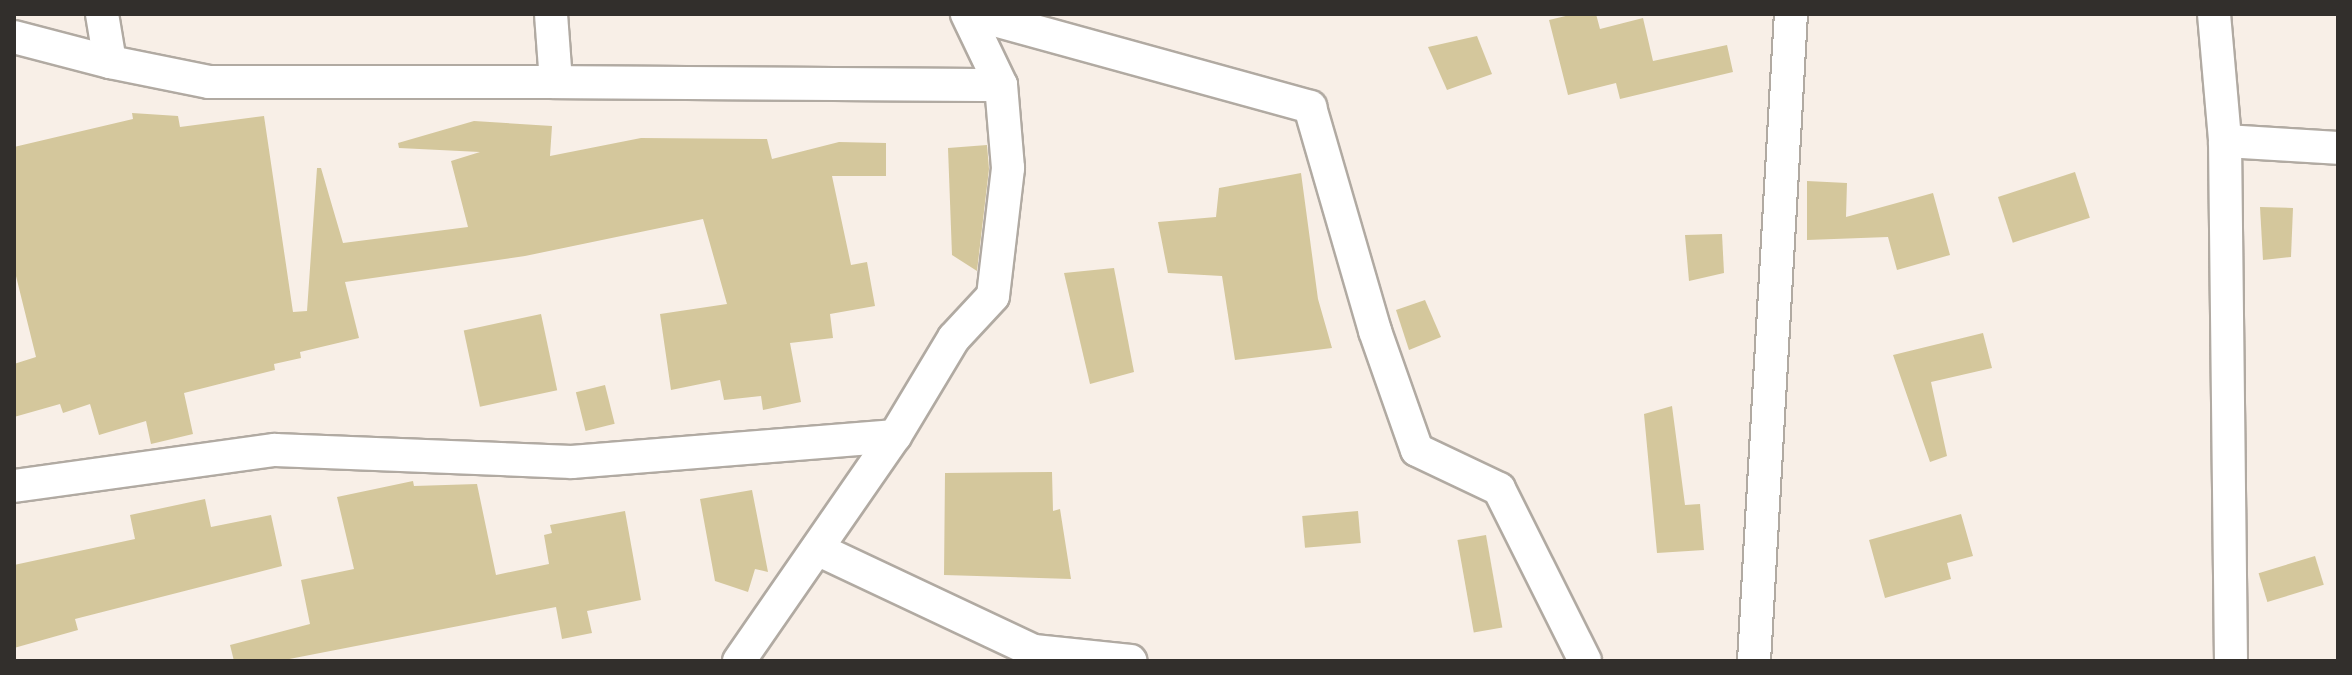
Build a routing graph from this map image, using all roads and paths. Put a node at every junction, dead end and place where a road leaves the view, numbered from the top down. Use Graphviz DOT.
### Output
graph roads {
  1 [pos="102,14"];
  2 [pos="551,14"];
  3 [pos="967,14"];
  4 [pos="973,14"];
  5 [pos="1791,14"];
  6 [pos="2214,14"];
  7 [pos="14,37"];
  8 [pos="110,62"];
  9 [pos="556,82"];
  10 [pos="1001,85"];
  11 [pos="2225,141"];
  12 [pos="2338,148"];
  13 [pos="895,436"];
  14 [pos="14,486"];
  15 [pos="817,549"];
  16 [pos="739,661"];
  17 [pos="1130,661"];
  18 [pos="1585,661"];
  19 [pos="1754,661"];
  20 [pos="2231,661"];
  1 -- 8 [label="street"];
  2 -- 9 [label="street"];
  3 -- 10 [label="street"];
  4 -- 18 [label="street"];
  5 -- 19 [label="street"];
  6 -- 11 [label="street"];
  7 -- 8 [label="street"];
  8 -- 9 [label="street"];
  9 -- 10 [label="street"];
  10 -- 13 [label="street"];
  11 -- 12 [label="street"];
  11 -- 20 [label="street"];
  13 -- 14 [label="street"];
  13 -- 15 [label="street"];
  15 -- 16 [label="street"];
  15 -- 17 [label="street"];
}
